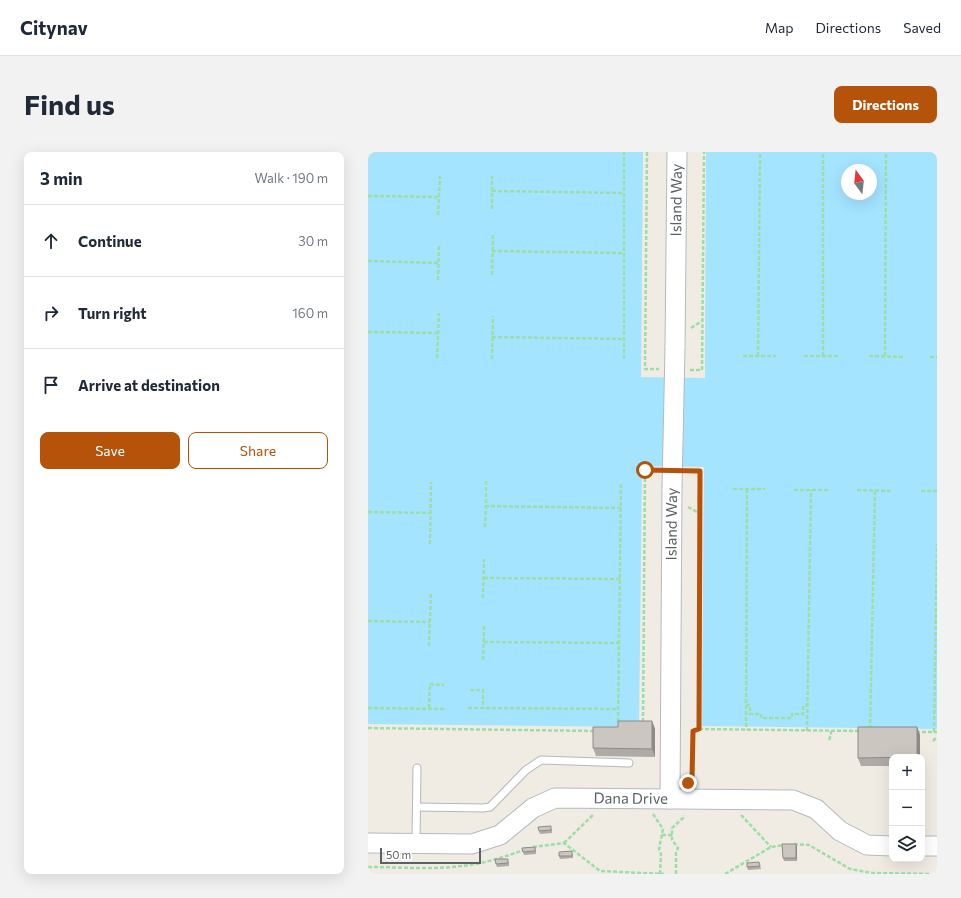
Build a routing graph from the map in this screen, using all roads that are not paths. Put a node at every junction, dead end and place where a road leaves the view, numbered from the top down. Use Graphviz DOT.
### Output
graph roads {
  1 [pos="677,152"];
  2 [pos="629,763"];
  3 [pos="417,768"];
  4 [pos="677,805"];
  5 [pos="417,807"];
  6 [pos="368,843"];
  7 [pos="416,843"];
  8 [pos="889,846"];
  9 [pos="925,846"];
  10 [pos="937,846"];
  1 -- 4 [label="street, Island Way, bridge"];
  2 -- 5 [label="lane"];
  3 -- 5 [label="lane"];
  4 -- 7 [label="street, Dana Drive"];
  4 -- 8 [label="street, Dana Drive"];
  5 -- 7 [label="lane"];
  6 -- 7 [label="street, Dana Drive"];
  9 -- 10 [label="street"];
}
